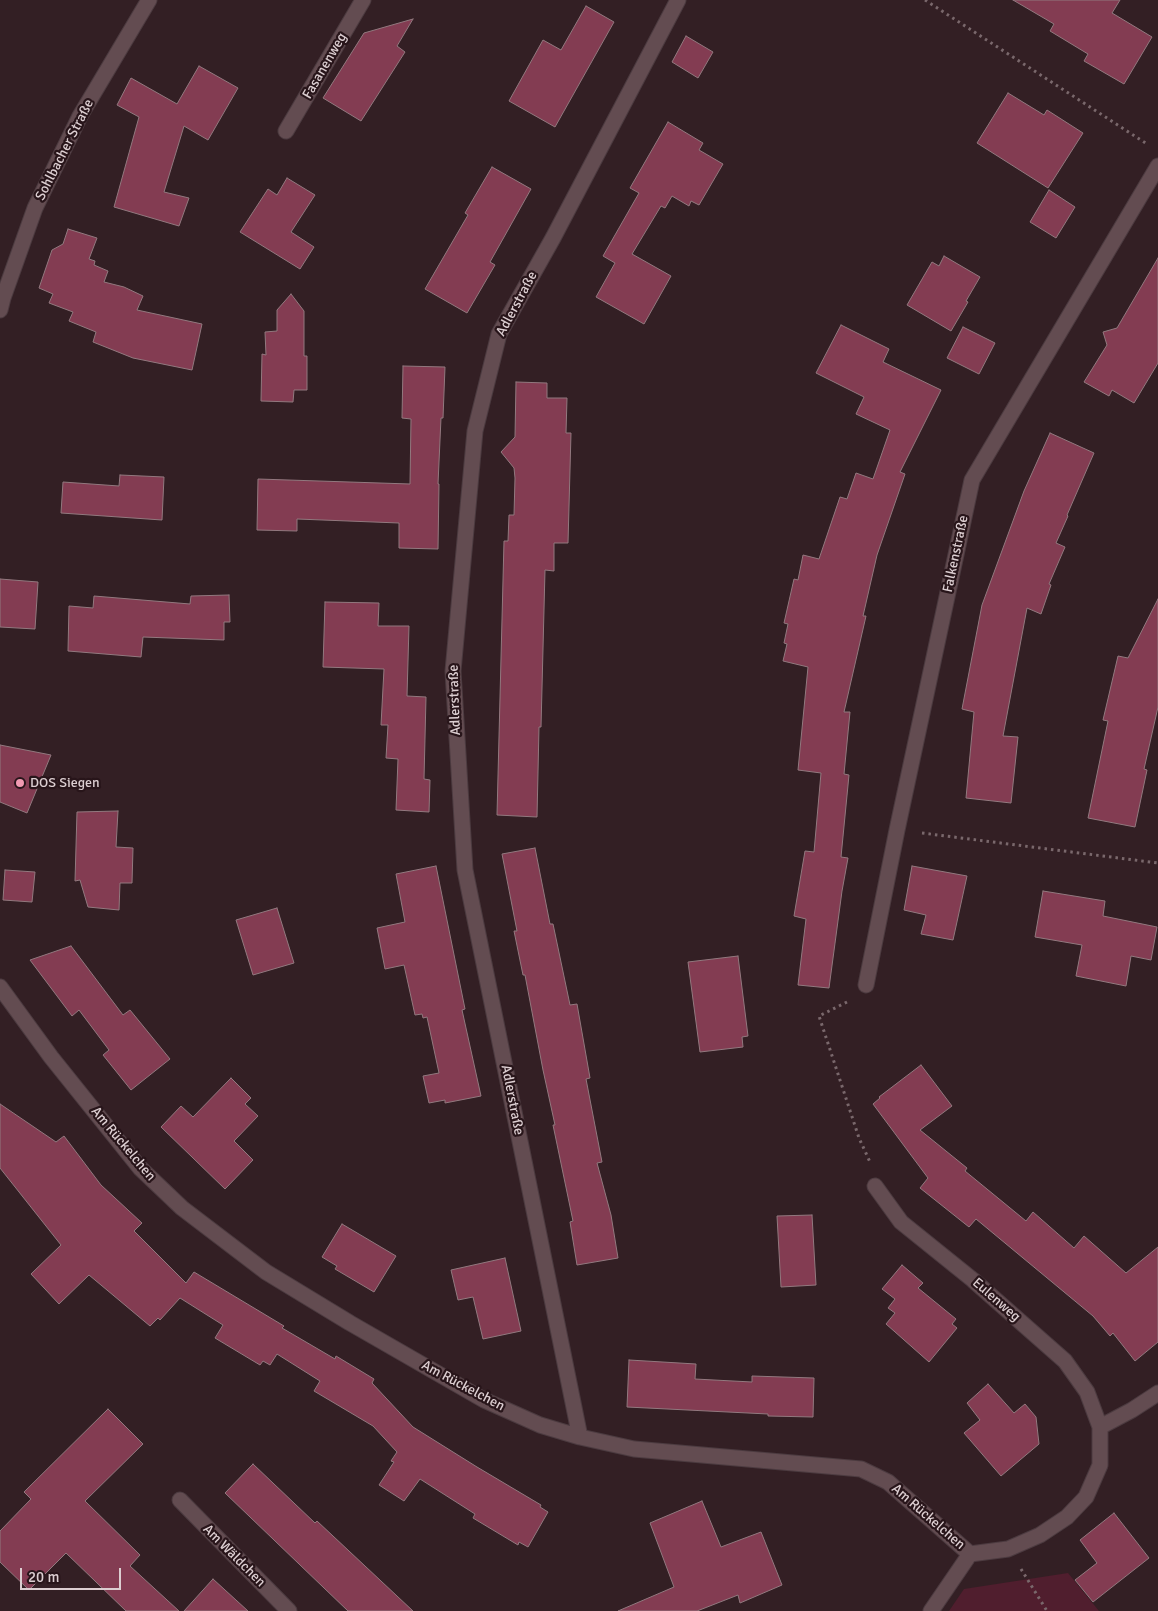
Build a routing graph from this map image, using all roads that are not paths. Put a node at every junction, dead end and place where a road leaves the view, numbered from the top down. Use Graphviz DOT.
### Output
graph roads {
  1 [pos="150,0"];
  2 [pos="363,0"];
  3 [pos="678,0"];
  4 [pos="286,131"];
  5 [pos="1158,166"];
  6 [pos="0,310"];
  7 [pos="866,985"];
  8 [pos="0,987"];
  9 [pos="875,1186"];
  10 [pos="1158,1393"];
  11 [pos="1100,1427"];
  12 [pos="580,1437"];
  13 [pos="180,1500"];
  14 [pos="970,1554"];
  15 [pos="288,1611"];
  16 [pos="931,1611"];
  1 -- 6 [label="street, Sohlbacher Straße"];
  2 -- 4 [label="street, Fasanenweg"];
  3 -- 12 [label="street, Adlerstraße"];
  5 -- 7 [label="street, Falkenstraße"];
  8 -- 12 [label="street, Am Rückelchen"];
  9 -- 11 [label="street, Eulenweg"];
  10 -- 11 [label="street"];
  11 -- 14 [label="street, Eulenweg"];
  12 -- 14 [label="street, Am Rückelchen"];
  13 -- 15 [label="street, Am Wäldchen"];
  14 -- 16 [label="street, Am Rückelchen"];
}
